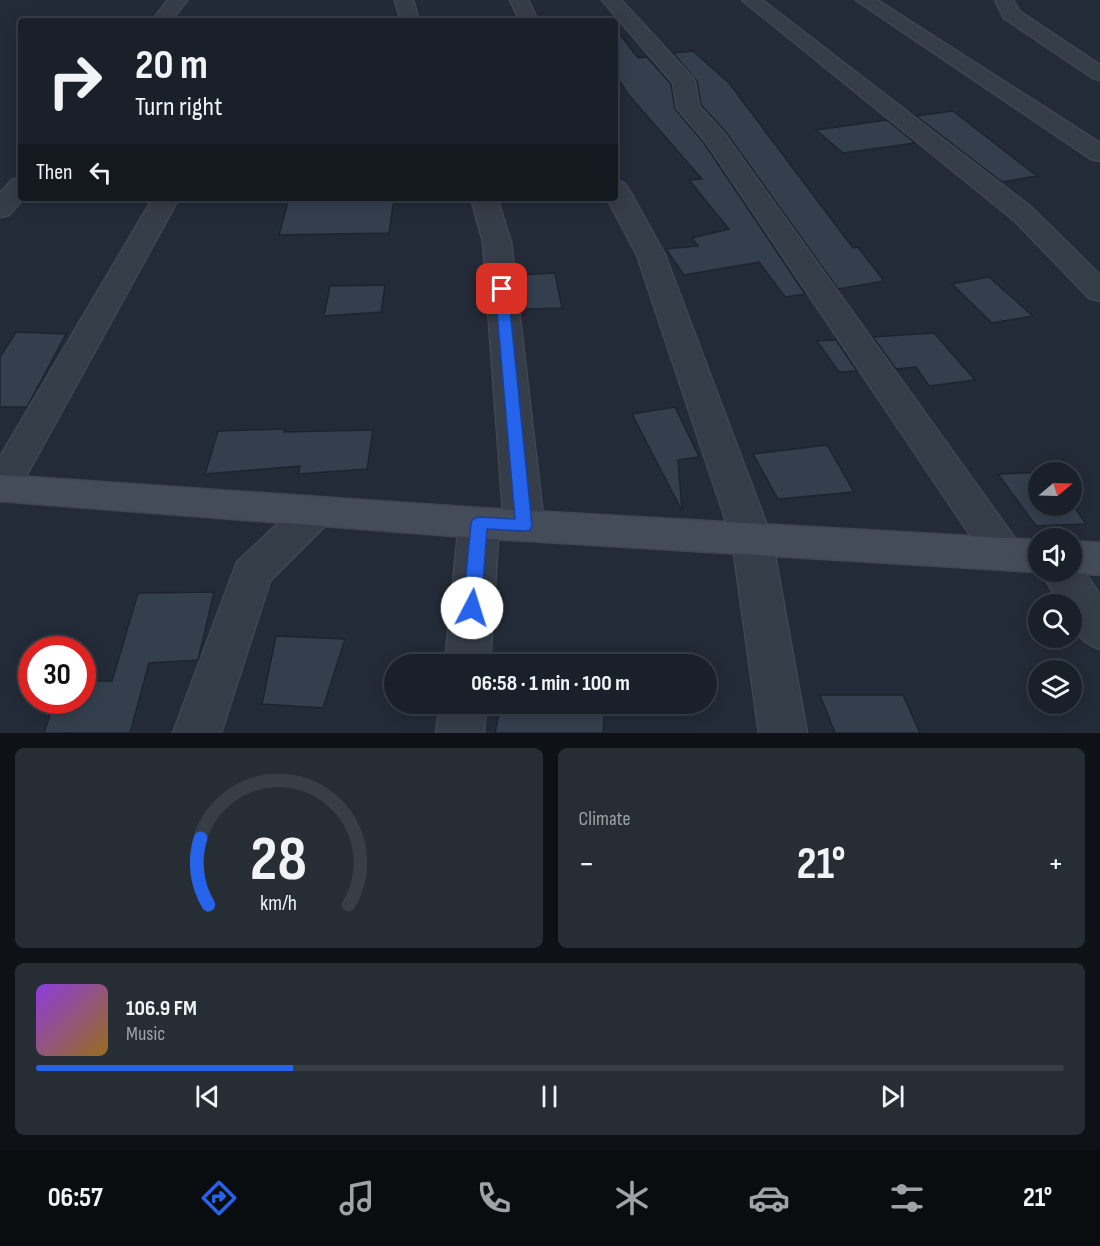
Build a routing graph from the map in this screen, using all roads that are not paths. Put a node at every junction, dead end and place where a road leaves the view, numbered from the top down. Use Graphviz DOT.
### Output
graph roads {
  1 [pos="178,0"];
  2 [pos="404,0"];
  3 [pos="519,0"];
  4 [pos="611,0"];
  5 [pos="751,0"];
  6 [pos="865,0"];
  7 [pos="1002,6"];
  8 [pos="163,18"];
  9 [pos="409,18"];
  10 [pos="528,18"];
  11 [pos="1100,74"];
  12 [pos="1100,154"];
  13 [pos="18,188"];
  14 [pos="618,194"];
  15 [pos="164,201"];
  16 [pos="485,201"];
  17 [pos="0,209"];
  18 [pos="1100,292"];
  19 [pos="0,488"];
  20 [pos="315,512"];
  21 [pos="479,523"];
  22 [pos="524,525"];
  23 [pos="752,539"];
  24 [pos="1022,555"];
  25 [pos="1082,558"];
  26 [pos="1100,559"];
  27 [pos="1068,582"];
  28 [pos="1100,631"];
  29 [pos="468,654"];
  30 [pos="462,714"];
  31 [pos="197,733"];
  32 [pos="460,733"];
  33 [pos="783,733"];
  1 -- 8 [label="street"];
  2 -- 9 [label="street"];
  3 -- 10 [label="street"];
  4 -- 24 [label="street"];
  5 -- 18 [label="street"];
  6 -- 12 [label="street"];
  7 -- 11 [label="street"];
  13 -- 17 [label="street"];
  14 -- 23 [label="street"];
  15 -- 19 [label="street"];
  16 -- 22 [label="street"];
  19 -- 20 [label="street"];
  20 -- 21 [label="street"];
  20 -- 31 [label="street"];
  21 -- 22 [label="street"];
  21 -- 29 [label="street"];
  22 -- 23 [label="street"];
  23 -- 24 [label="street"];
  23 -- 33 [label="street"];
  25 -- 26 [label="street"];
  27 -- 28 [label="street"];
  30 -- 32 [label="street"];
}
